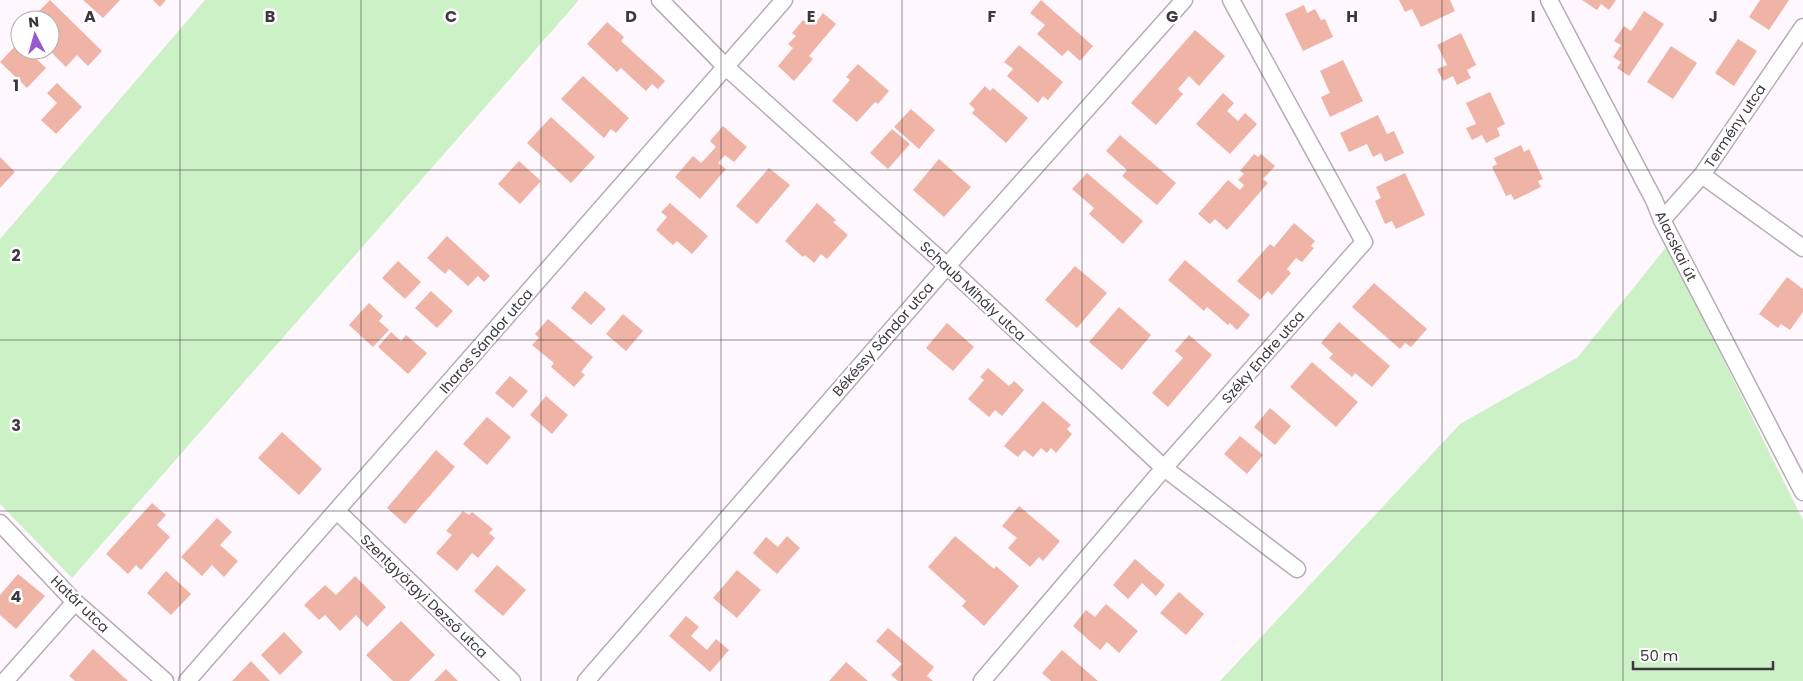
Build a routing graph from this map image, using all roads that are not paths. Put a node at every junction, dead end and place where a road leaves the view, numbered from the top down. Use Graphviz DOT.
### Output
graph roads {
  1 [pos="660,0"];
  2 [pos="784,0"];
  3 [pos="1184,0"];
  4 [pos="1231,0"];
  5 [pos="1549,0"];
  6 [pos="1803,27"];
  7 [pos="726,67"];
  8 [pos="1702,175"];
  9 [pos="1662,220"];
  10 [pos="1803,248"];
  11 [pos="947,266"];
  12 [pos="1164,468"];
  13 [pos="1803,492"];
  14 [pos="337,511"];
  15 [pos="0,523"];
  16 [pos="1297,569"];
  17 [pos="76,602"];
  18 [pos="5,681"];
  19 [pos="165,681"];
  20 [pos="187,681"];
  21 [pos="512,681"];
  22 [pos="586,681"];
  23 [pos="982,681"];
  1 -- 7 [label="street, Schaub Mihály utca"];
  2 -- 7 [label="street, Iharos Sándor utca"];
  3 -- 11 [label="street, Békéssy Sándor utca"];
  4 -- 12 [label="street, Széky Endre utca"];
  5 -- 9 [label="street, Alacskai út"];
  6 -- 8 [label="street, Termény utca"];
  7 -- 11 [label="street, Schaub Mihály utca"];
  7 -- 14 [label="street, Iharos Sándor utca"];
  8 -- 9 [label="street, Termény utca"];
  8 -- 10 [label="street"];
  9 -- 13 [label="street, Alacskai út"];
  11 -- 12 [label="street, Schaub Mihály utca"];
  11 -- 22 [label="street, Békéssy Sándor utca"];
  12 -- 16 [label="street, Schaub Mihály utca"];
  12 -- 23 [label="street, Széky Endre utca"];
  14 -- 20 [label="street, Iharos Sándor utca"];
  14 -- 21 [label="street, Szentgyörgyi Dezső utca"];
  15 -- 17 [label="street, Határ utca"];
  17 -- 18 [label="street"];
  17 -- 19 [label="street, Határ utca"];
}
